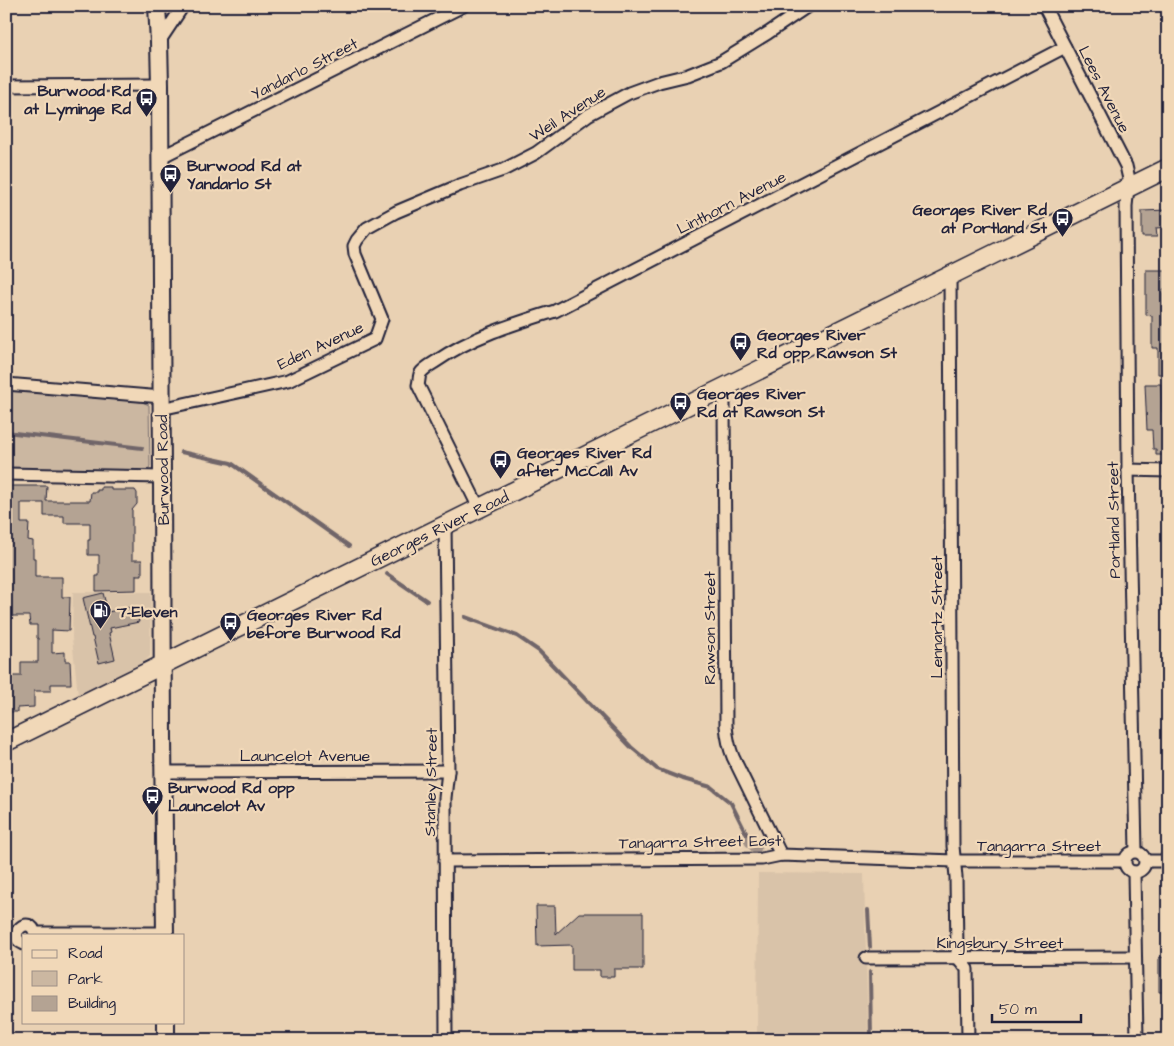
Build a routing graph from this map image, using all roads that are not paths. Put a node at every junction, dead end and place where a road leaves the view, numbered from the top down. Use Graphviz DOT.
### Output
graph roads {
  1 [pos="157,6"];
  2 [pos="183,6"];
  3 [pos="463,6"];
  4 [pos="808,6"];
  5 [pos="1044,6"];
  6 [pos="159,42"];
  7 [pos="1065,47"];
  8 [pos="160,85"];
  9 [pos="6,86"];
  10 [pos="159,158"];
  11 [pos="1168,168"];
  12 [pos="1128,188"];
  13 [pos="355,254"];
  14 [pos="950,276"];
  15 [pos="6,384"];
  16 [pos="722,388"];
  17 [pos="161,403"];
  18 [pos="1128,470"];
  19 [pos="1168,470"];
  20 [pos="6,474"];
  21 [pos="162,476"];
  22 [pos="479,508"];
  23 [pos="445,525"];
  24 [pos="162,664"];
  25 [pos="6,742"];
  26 [pos="448,771"];
  27 [pos="163,772"];
  28 [pos="1136,851"];
  29 [pos="781,855"];
  30 [pos="445,860"];
  31 [pos="1124,861"];
  32 [pos="1145,861"];
  33 [pos="1168,861"];
  34 [pos="955,862"];
  35 [pos="1134,872"];
  36 [pos="36,934"];
  37 [pos="165,934"];
  38 [pos="22,943"];
  39 [pos="1135,957"];
  40 [pos="866,958"];
  41 [pos="958,958"];
  42 [pos="166,1024"];
  43 [pos="166,1040"];
  44 [pos="446,1040"];
  45 [pos="968,1040"];
  46 [pos="1136,1040"];
  1 -- 6 [label="main road, Burwood Road"];
  2 -- 6 [label="street"];
  3 -- 10 [label="street, Yandarlo Street"];
  4 -- 13 [label="street, Weil Avenue"];
  5 -- 7 [label="street, Lees Avenue"];
  6 -- 8 [label="main road, Burwood Road"];
  7 -- 12 [label="street, Lees Avenue"];
  7 -- 22 [label="street, Linthorn Avenue"];
  8 -- 9 [label="street"];
  8 -- 10 [label="main road, Burwood Road"];
  10 -- 17 [label="main road, Burwood Road"];
  11 -- 12 [label="main road, Georges River Road"];
  12 -- 14 [label="main road, Georges River Road"];
  12 -- 18 [label="street, Portland Street"];
  13 -- 17 [label="street, Eden Avenue"];
  14 -- 16 [label="main road, Georges River Road"];
  14 -- 34 [label="street, Lennartz Street"];
  15 -- 17 [label="street, Eden Avenue"];
  16 -- 22 [label="main road, Georges River Road"];
  16 -- 29 [label="street, Rawson Street"];
  17 -- 21 [label="main road, Burwood Road"];
  18 -- 19 [label="street"];
  18 -- 28 [label="street, Portland Street"];
  20 -- 21 [label="street"];
  21 -- 24 [label="main road, Burwood Road"];
  22 -- 23 [label="main road, Georges River Road"];
  23 -- 24 [label="main road, Georges River Road"];
  23 -- 26 [label="street, Stanley Street"];
  24 -- 25 [label="main road, Georges River Road"];
  24 -- 27 [label="main road, Burwood Road"];
  26 -- 27 [label="street, Launcelot Avenue"];
  26 -- 30 [label="street, Stanley Street"];
  27 -- 37 [label="main road, Burwood Road"];
  28 -- 31 [label="street"];
  28 -- 32 [label="street"];
  29 -- 30 [label="street, Tangarra Street East"];
  29 -- 34 [label="street, Tangarra Street East"];
  30 -- 44 [label="street, Stanley Street"];
  31 -- 34 [label="street, Tangarra Street"];
  31 -- 35 [label="street"];
  32 -- 33 [label="street"];
  32 -- 35 [label="street"];
  34 -- 41 [label="street, Lennartz Street"];
  35 -- 39 [label="street"];
  36 -- 37 [label="street"];
  36 -- 38 [label="street"];
  39 -- 41 [label="street, Kingsbury Street"];
  39 -- 46 [label="street"];
  40 -- 41 [label="street, Kingsbury Street"];
  41 -- 45 [label="street, Lennartz Street"];
  42 -- 43 [label="main road"];
}
